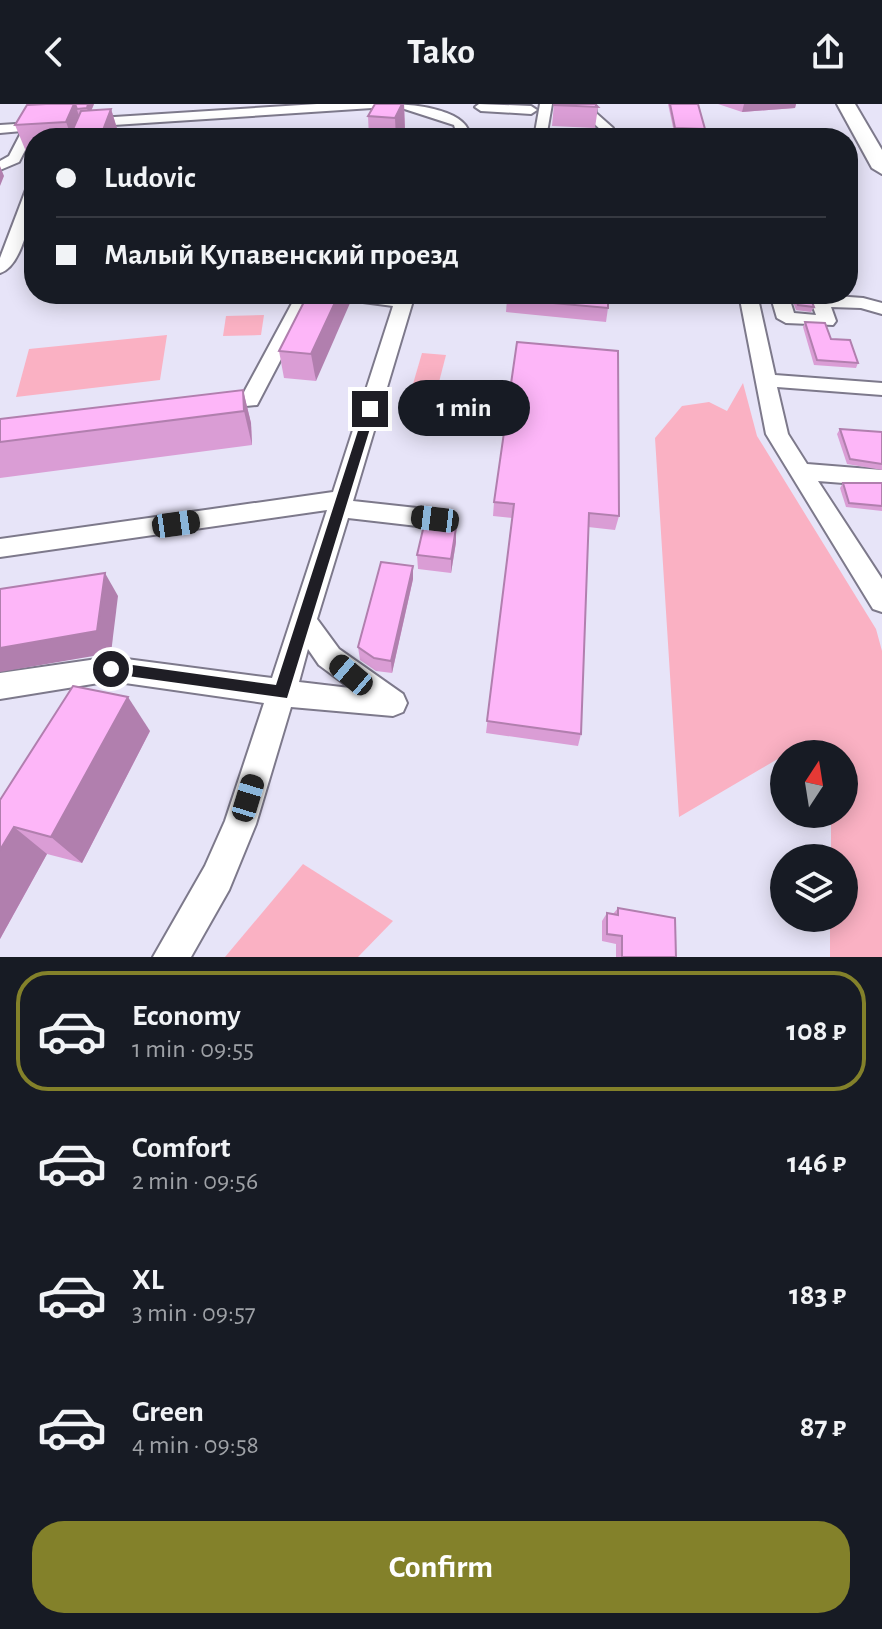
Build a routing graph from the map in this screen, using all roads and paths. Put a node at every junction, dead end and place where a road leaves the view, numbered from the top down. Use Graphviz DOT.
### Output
graph roads {
  1 [pos="372,104"];
  2 [pos="395,104"];
  3 [pos="546,104"];
  4 [pos="589,104"];
  5 [pos="846,104"];
  6 [pos="140,105"];
  7 [pos="448,105"];
  8 [pos="486,106"];
  9 [pos="232,109"];
  10 [pos="424,109"];
  11 [pos="531,110"];
  12 [pos="134,120"];
  13 [pos="454,120"];
  14 [pos="70,124"];
  15 [pos="54,125"];
  16 [pos="31,127"];
  17 [pos="463,128"];
  18 [pos="542,128"];
  19 [pos="606,128"];
  20 [pos="0,129"];
  21 [pos="23,141"];
  22 [pos="0,143"];
  23 [pos="24,158"];
  24 [pos="14,159"];
  25 [pos="0,166"];
  26 [pos="882,168"];
  27 [pos="24,214"];
  28 [pos="0,268"];
  29 [pos="858,303"];
  30 [pos="301,304"];
  31 [pos="402,304"];
  32 [pos="749,304"];
  33 [pos="752,304"];
  34 [pos="776,304"];
  35 [pos="882,309"];
  36 [pos="764,380"];
  37 [pos="882,389"];
  38 [pos="189,408"];
  39 [pos="797,471"];
  40 [pos="882,478"];
  41 [pos="341,504"];
  42 [pos="435,519"];
  43 [pos="0,548"];
  44 [pos="882,601"];
  45 [pos="304,621"];
  46 [pos="111,669"];
  47 [pos="0,686"];
  48 [pos="281,693"];
  49 [pos="87,704"];
  50 [pos="171,957"];
  1 -- 9 [label="street"];
  2 -- 10 [label="street"];
  3 -- 18 [label="street"];
  4 -- 19 [label="street"];
  5 -- 26 [label="highway"];
  6 -- 12 [label="street"];
  7 -- 10 [label="street"];
  7 -- 13 [label="street"];
  8 -- 11 [label="street"];
  8 -- 13 [label="street"];
  9 -- 12 [label="street"];
  10 -- 13 [label="street"];
  12 -- 14 [label="street"];
  13 -- 17 [label="street"];
  15 -- 16 [label="street"];
  16 -- 20 [label="street"];
  21 -- 22 [label="street"];
  21 -- 24 [label="street"];
  23 -- 24 [label="street"];
  24 -- 25 [label="street"];
  27 -- 28 [label="street"];
  29 -- 35 [label="street"];
  30 -- 38 [label="street"];
  31 -- 41 [label="street"];
  32 -- 36 [label="street"];
  33 -- 34 [label="street"];
  36 -- 37 [label="street"];
  36 -- 39 [label="street"];
  39 -- 40 [label="street"];
  39 -- 44 [label="street"];
  41 -- 42 [label="street"];
  41 -- 43 [label="street"];
  41 -- 45 [label="street"];
  45 -- 48 [label="street"];
  45 -- 48 [label="street"];
  46 -- 47 [label="street"];
  46 -- 48 [label="street"];
  46 -- 49 [label="street"];
  48 -- 50 [label="street"];
}
